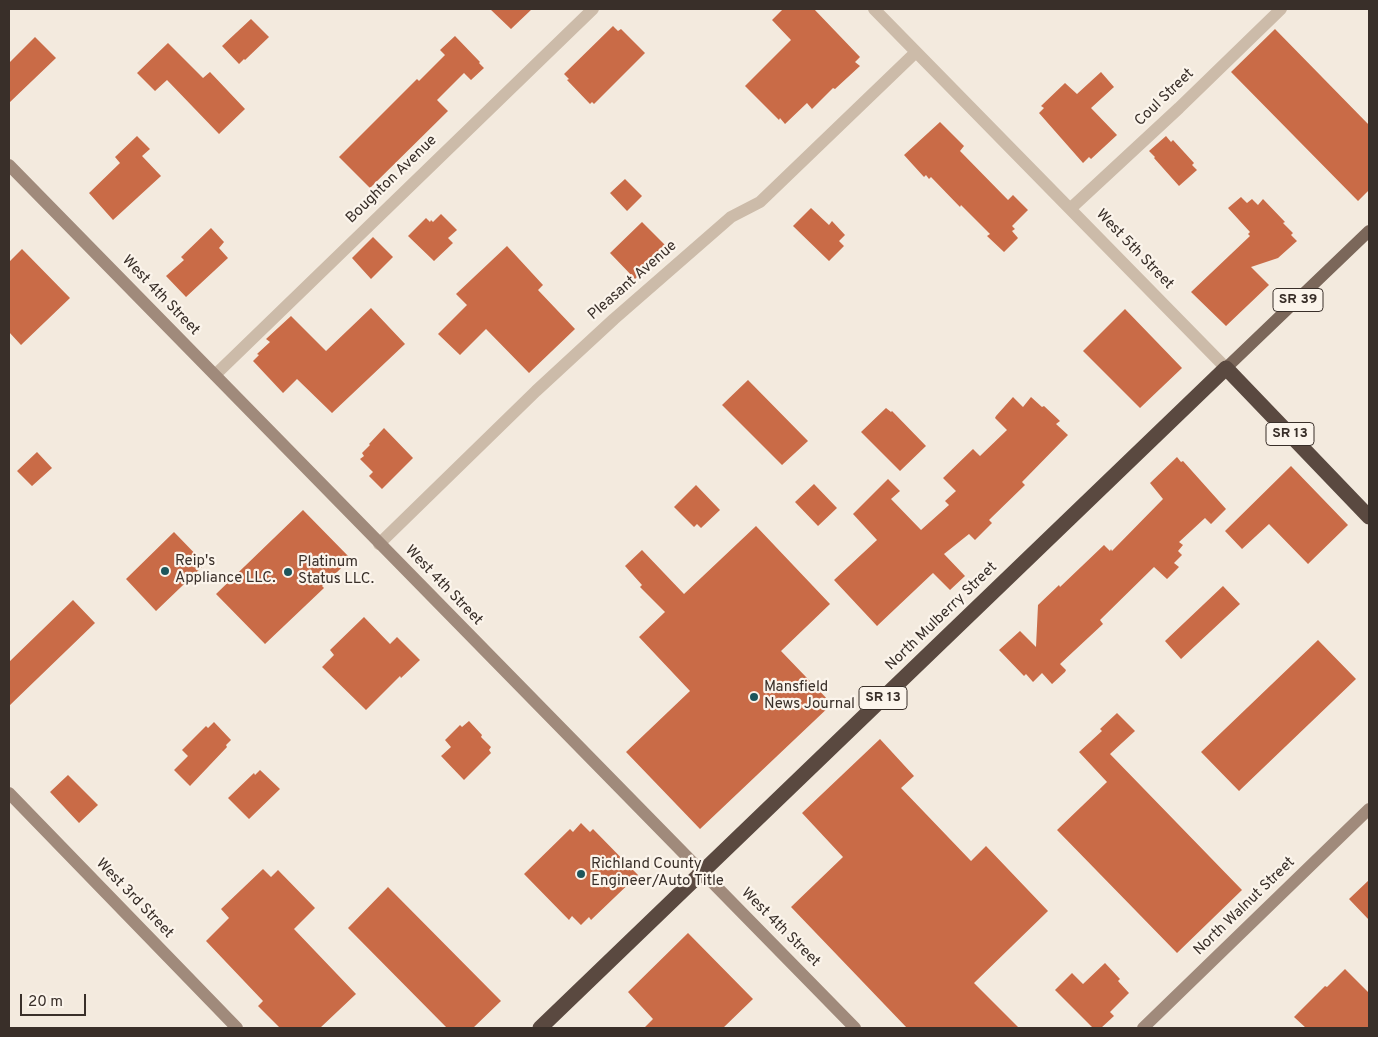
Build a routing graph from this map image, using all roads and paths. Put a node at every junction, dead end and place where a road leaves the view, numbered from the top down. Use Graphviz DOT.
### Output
graph roads {
  1 [pos="593,9"];
  2 [pos="874,9"];
  3 [pos="1281,9"];
  4 [pos="916,52"];
  5 [pos="9,165"];
  6 [pos="1070,209"];
  7 [pos="1369,232"];
  8 [pos="1226,368"];
  9 [pos="215,375"];
  10 [pos="1369,517"];
  11 [pos="379,544"];
  12 [pos="9,794"];
  13 [pos="1369,809"];
  14 [pos="702,872"];
  15 [pos="236,1028"];
  16 [pos="540,1028"];
  17 [pos="855,1028"];
  18 [pos="1143,1028"];
  1 -- 9 [label="street, Boughton Avenue"];
  2 -- 4 [label="street, West 5th Street"];
  3 -- 6 [label="street, Coul Street"];
  4 -- 6 [label="street, West 5th Street"];
  4 -- 11 [label="street, Pleasant Avenue"];
  5 -- 9 [label="main road, West 4th Street"];
  6 -- 8 [label="street, West 5th Street"];
  7 -- 8 [label="main road, North Mulberry Street / SR 39"];
  8 -- 10 [label="highway, West 5th Street / SR 13"];
  8 -- 14 [label="highway, North Mulberry Street / SR 13"];
  9 -- 11 [label="main road, West 4th Street"];
  11 -- 14 [label="main road, West 4th Street"];
  12 -- 15 [label="main road, West 3rd Street"];
  13 -- 18 [label="main road, North Walnut Street"];
  14 -- 16 [label="highway, North Mulberry Street / SR 13"];
  14 -- 17 [label="main road, West 4th Street"];
}
